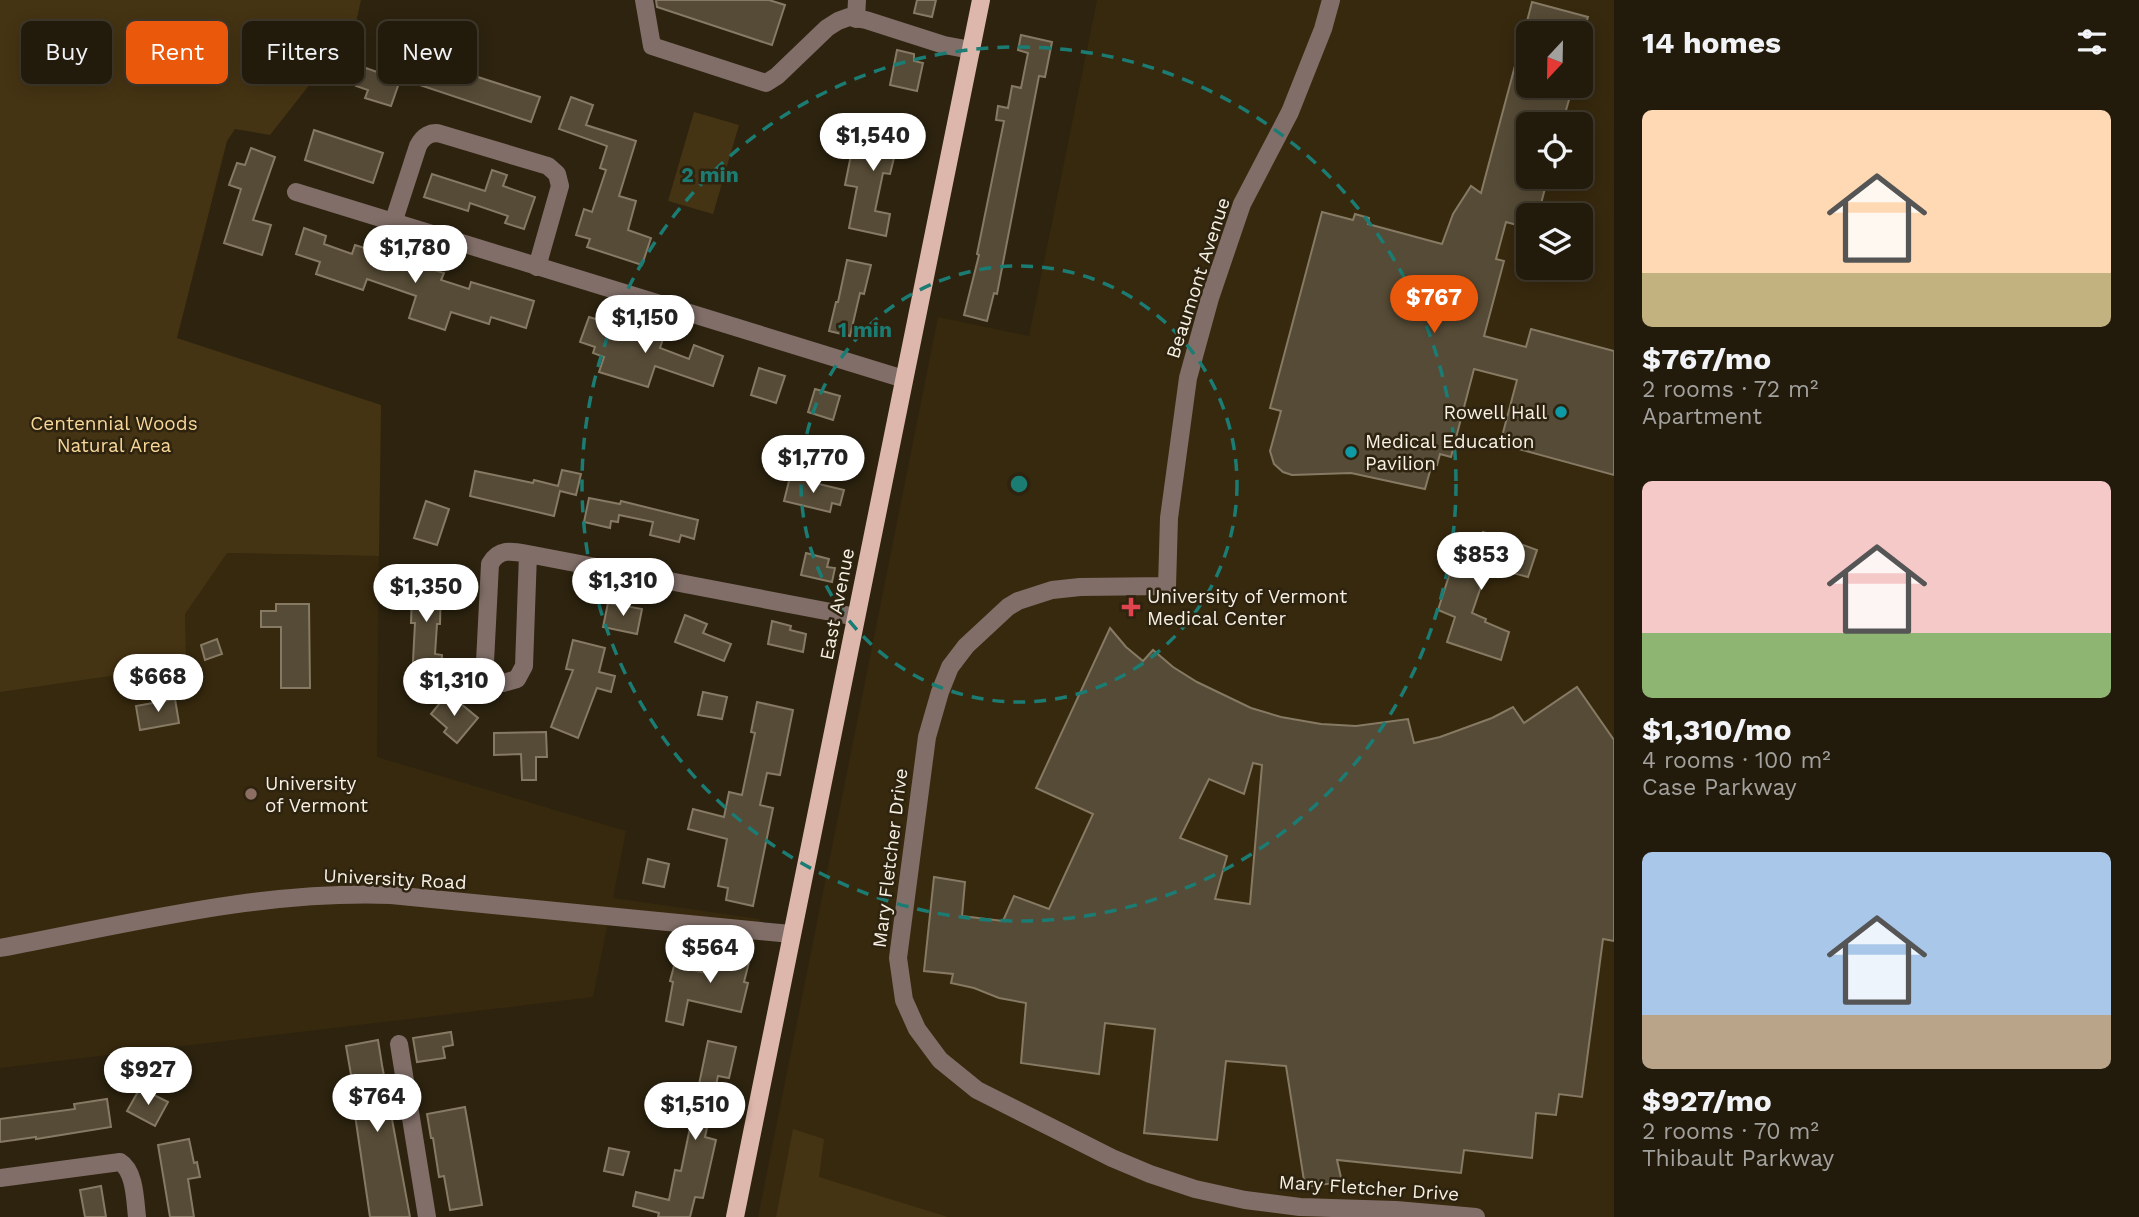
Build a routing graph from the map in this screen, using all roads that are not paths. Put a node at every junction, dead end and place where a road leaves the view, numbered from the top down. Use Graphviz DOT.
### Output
graph roads {
  1 [pos="644,0"];
  2 [pos="857,0"];
  3 [pos="981,0"];
  4 [pos="1331,0"];
  5 [pos="856,19"];
  6 [pos="971,50"];
  7 [pos="296,192"];
  8 [pos="393,223"];
  9 [pos="537,267"];
  10 [pos="904,379"];
  11 [pos="528,554"];
  12 [pos="1167,586"];
  13 [pos="856,617"];
  14 [pos="791,934"];
  15 [pos="0,948"];
  16 [pos="399,1044"];
  17 [pos="0,1178"];
  18 [pos="137,1217"];
  19 [pos="427,1217"];
  20 [pos="734,1217"];
  21 [pos="1476,1217"];
  1 -- 5 [label="street"];
  2 -- 5 [label="street"];
  3 -- 6 [label="main road, East Avenue"];
  4 -- 12 [label="street, Beaumont Avenue"];
  5 -- 6 [label="street"];
  6 -- 10 [label="main road, East Avenue"];
  7 -- 8 [label="street"];
  8 -- 9 [label="street"];
  8 -- 9 [label="street"];
  9 -- 10 [label="street"];
  10 -- 13 [label="main road, East Avenue"];
  11 -- 11 [label="street"];
  11 -- 13 [label="street"];
  12 -- 21 [label="street, Mary Fletcher Drive"];
  13 -- 14 [label="main road, East Avenue"];
  14 -- 15 [label="street, University Road"];
  14 -- 20 [label="main road, East Avenue"];
  16 -- 19 [label="street"];
  17 -- 18 [label="street"];
}
